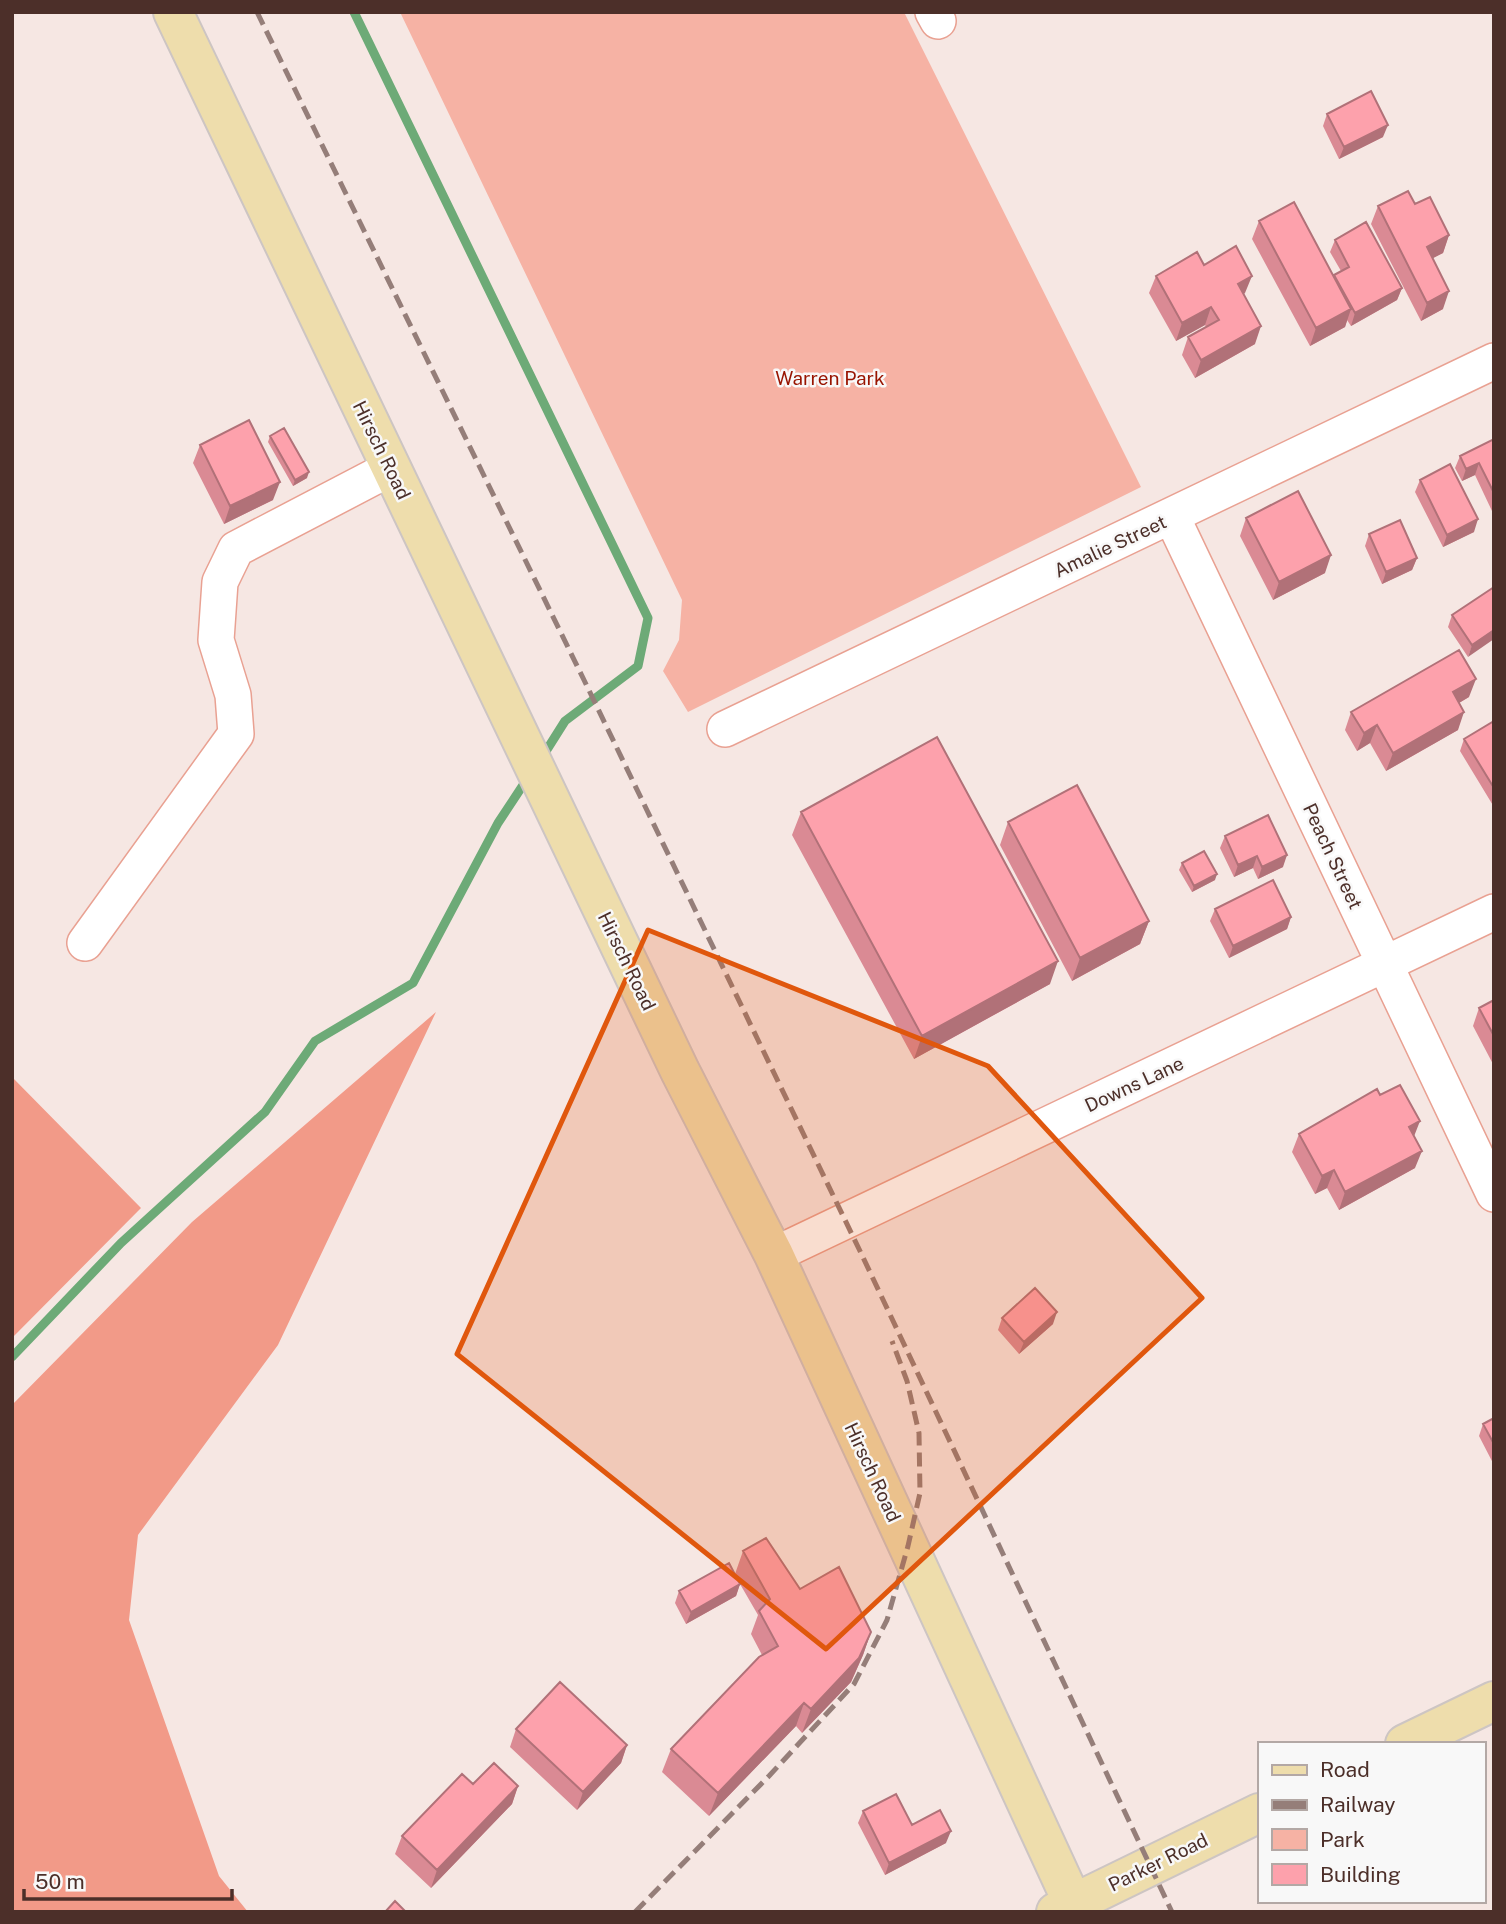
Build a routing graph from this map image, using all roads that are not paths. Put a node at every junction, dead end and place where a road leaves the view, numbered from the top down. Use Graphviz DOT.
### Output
graph roads {
  1 [pos="173,12"];
  2 [pos="1494,361"];
  3 [pos="391,468"];
  4 [pos="1172,517"];
  5 [pos="725,730"];
  6 [pos="1494,912"];
  7 [pos="85,943"];
  8 [pos="1385,965"];
  9 [pos="1494,1194"];
  10 [pos="774,1255"];
  11 [pos="1494,1702"];
  12 [pos="1409,1742"];
  13 [pos="1258,1814"];
  14 [pos="1069,1909"];
  1 -- 3 [label="main road, Hirsch Road"];
  2 -- 4 [label="street, Amalie Street"];
  3 -- 7 [label="street"];
  3 -- 10 [label="main road, Hirsch Road"];
  4 -- 5 [label="street, Amalie Street"];
  4 -- 8 [label="street, Peach Street"];
  6 -- 8 [label="street, Downs Lane"];
  8 -- 9 [label="street, Peach Street"];
  8 -- 10 [label="street, Downs Lane"];
  10 -- 14 [label="main road, Hirsch Road"];
  11 -- 12 [label="main road"];
  13 -- 14 [label="main road, Parker Road"];
}
